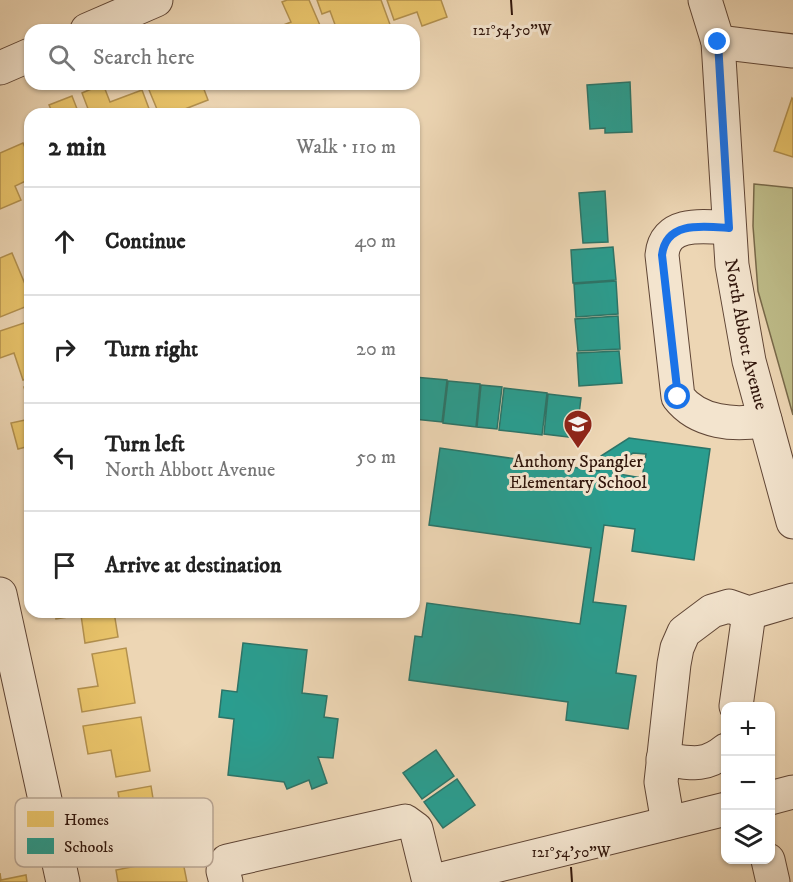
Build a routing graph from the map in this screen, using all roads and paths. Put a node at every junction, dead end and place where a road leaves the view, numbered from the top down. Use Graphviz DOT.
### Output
graph roads {
  1 [pos="156,0"];
  2 [pos="705,0"];
  3 [pos="101,24"];
  4 [pos="718,42"];
  5 [pos="793,51"];
  6 [pos="24,58"];
  7 [pos="0,68"];
  8 [pos="729,228"];
  9 [pos="765,420"];
  10 [pos="793,522"];
  11 [pos="0,594"];
  12 [pos="793,600"];
  13 [pos="749,613"];
  14 [pos="737,702"];
  15 [pos="721,754"];
  16 [pos="663,759"];
  17 [pos="793,792"];
  18 [pos="775,797"];
  19 [pos="45,798"];
  20 [pos="722,810"];
  21 [pos="668,823"];
  22 [pos="769,864"];
  23 [pos="60,867"];
  24 [pos="63,882"];
  25 [pos="226,882"];
  26 [pos="430,882"];
  27 [pos="773,882"];
  1 -- 3 [label="street"];
  2 -- 4 [label="street, North Abbott Avenue"];
  4 -- 5 [label="street"];
  4 -- 8 [label="street, North Abbott Avenue"];
  6 -- 7 [label="street"];
  8 -- 9 [label="street, North Abbott Avenue"];
  8 -- 9 [label="street"];
  9 -- 10 [label="street, North Abbott Avenue"];
  11 -- 19 [label="street"];
  12 -- 13 [label="street"];
  13 -- 14 [label="street"];
  13 -- 16 [label="street"];
  15 -- 16 [label="street"];
  16 -- 21 [label="street"];
  17 -- 18 [label="street"];
  20 -- 21 [label="street"];
  21 -- 26 [label="street"];
  22 -- 27 [label="street"];
  23 -- 24 [label="street"];
  25 -- 26 [label="street"];
}
